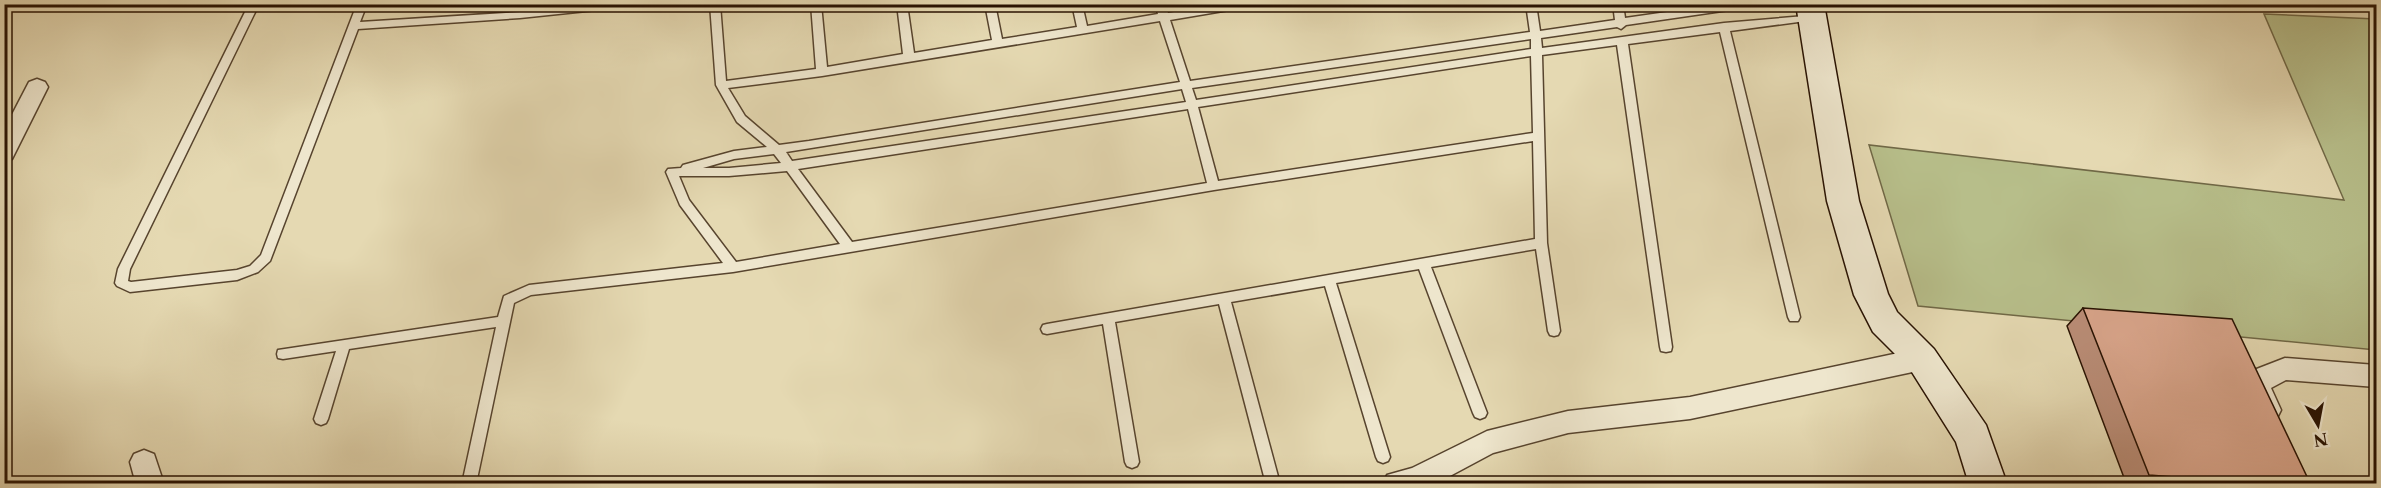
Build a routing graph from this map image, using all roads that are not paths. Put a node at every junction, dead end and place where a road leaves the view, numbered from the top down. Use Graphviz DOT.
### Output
graph roads {
  1 [pos="254,4"];
  2 [pos="362,4"];
  3 [pos="625,4"];
  4 [pos="715,4"];
  5 [pos="816,4"];
  6 [pos="902,4"];
  7 [pos="990,4"];
  8 [pos="1077,4"];
  9 [pos="1160,4"];
  10 [pos="1246,4"];
  11 [pos="1531,4"];
  12 [pos="1618,4"];
  13 [pos="1750,4"];
  14 [pos="1718,7"];
  15 [pos="1811,11"];
  16 [pos="1164,18"];
  17 [pos="1621,25"];
  18 [pos="354,26"];
  19 [pos="1724,27"];
  20 [pos="1083,30"];
  21 [pos="1536,36"];
  22 [pos="1622,41"];
  23 [pos="998,44"];
  24 [pos="1536,52"];
  25 [pos="909,57"];
  26 [pos="822,72"];
  27 [pos="721,85"];
  28 [pos="1186,85"];
  29 [pos="38,87"];
  30 [pos="1192,104"];
  31 [pos="1538,136"];
  32 [pos="777,149"];
  33 [pos="4,153"];
  34 [pos="790,166"];
  35 [pos="672,172"];
  36 [pos="1214,186"];
  37 [pos="1541,243"];
  38 [pos="849,247"];
  39 [pos="1423,263"];
  40 [pos="733,267"];
  41 [pos="1329,279"];
  42 [pos="1224,298"];
  43 [pos="1794,317"];
  44 [pos="1108,318"];
  45 [pos="504,321"];
  46 [pos="1047,329"];
  47 [pos="1554,331"];
  48 [pos="344,345"];
  49 [pos="1666,347"];
  50 [pos="283,354"];
  51 [pos="1922,359"];
  52 [pos="2376,376"];
  53 [pos="1480,413"];
  54 [pos="321,419"];
  55 [pos="2282,435"];
  56 [pos="1383,457"];
  57 [pos="1132,462"];
  58 [pos="470,483"];
  59 [pos="1273,483"];
  60 [pos="1397,483"];
  61 [pos="1988,483"];
  1 -- 18 [label="lane"];
  2 -- 18 [label="lane"];
  3 -- 18 [label="lane"];
  4 -- 27 [label="lane"];
  5 -- 26 [label="lane"];
  6 -- 25 [label="lane"];
  7 -- 23 [label="lane"];
  8 -- 20 [label="lane"];
  9 -- 16 [label="lane"];
  10 -- 16 [label="lane"];
  11 -- 21 [label="lane"];
  12 -- 17 [label="lane"];
  13 -- 14 [label="lane"];
  14 -- 17 [label="lane"];
  15 -- 19 [label="lane"];
  15 -- 51 [label="street"];
  16 -- 20 [label="lane"];
  16 -- 28 [label="lane"];
  17 -- 21 [label="lane"];
  19 -- 22 [label="lane"];
  19 -- 43 [label="lane"];
  20 -- 23 [label="lane"];
  21 -- 24 [label="lane"];
  21 -- 28 [label="lane"];
  22 -- 24 [label="lane"];
  22 -- 49 [label="lane"];
  23 -- 25 [label="lane"];
  24 -- 30 [label="lane"];
  24 -- 31 [label="lane"];
  25 -- 26 [label="lane"];
  26 -- 27 [label="lane"];
  27 -- 32 [label="lane"];
  28 -- 30 [label="lane"];
  28 -- 32 [label="lane"];
  29 -- 33 [label="street"];
  30 -- 34 [label="lane"];
  30 -- 36 [label="lane"];
  31 -- 36 [label="lane"];
  31 -- 37 [label="lane"];
  32 -- 34 [label="lane"];
  32 -- 35 [label="lane"];
  34 -- 35 [label="lane"];
  34 -- 38 [label="lane"];
  35 -- 40 [label="lane"];
  36 -- 38 [label="lane"];
  37 -- 39 [label="lane"];
  37 -- 47 [label="lane"];
  38 -- 40 [label="lane"];
  39 -- 41 [label="lane"];
  39 -- 53 [label="lane"];
  40 -- 45 [label="lane"];
  41 -- 42 [label="lane"];
  41 -- 56 [label="lane"];
  42 -- 44 [label="lane"];
  42 -- 59 [label="lane"];
  44 -- 46 [label="lane"];
  44 -- 57 [label="lane"];
  45 -- 48 [label="lane"];
  45 -- 58 [label="lane"];
  48 -- 50 [label="lane"];
  48 -- 54 [label="lane"];
  51 -- 60 [label="street"];
  51 -- 61 [label="street"];
  52 -- 55 [label="street"];
}
